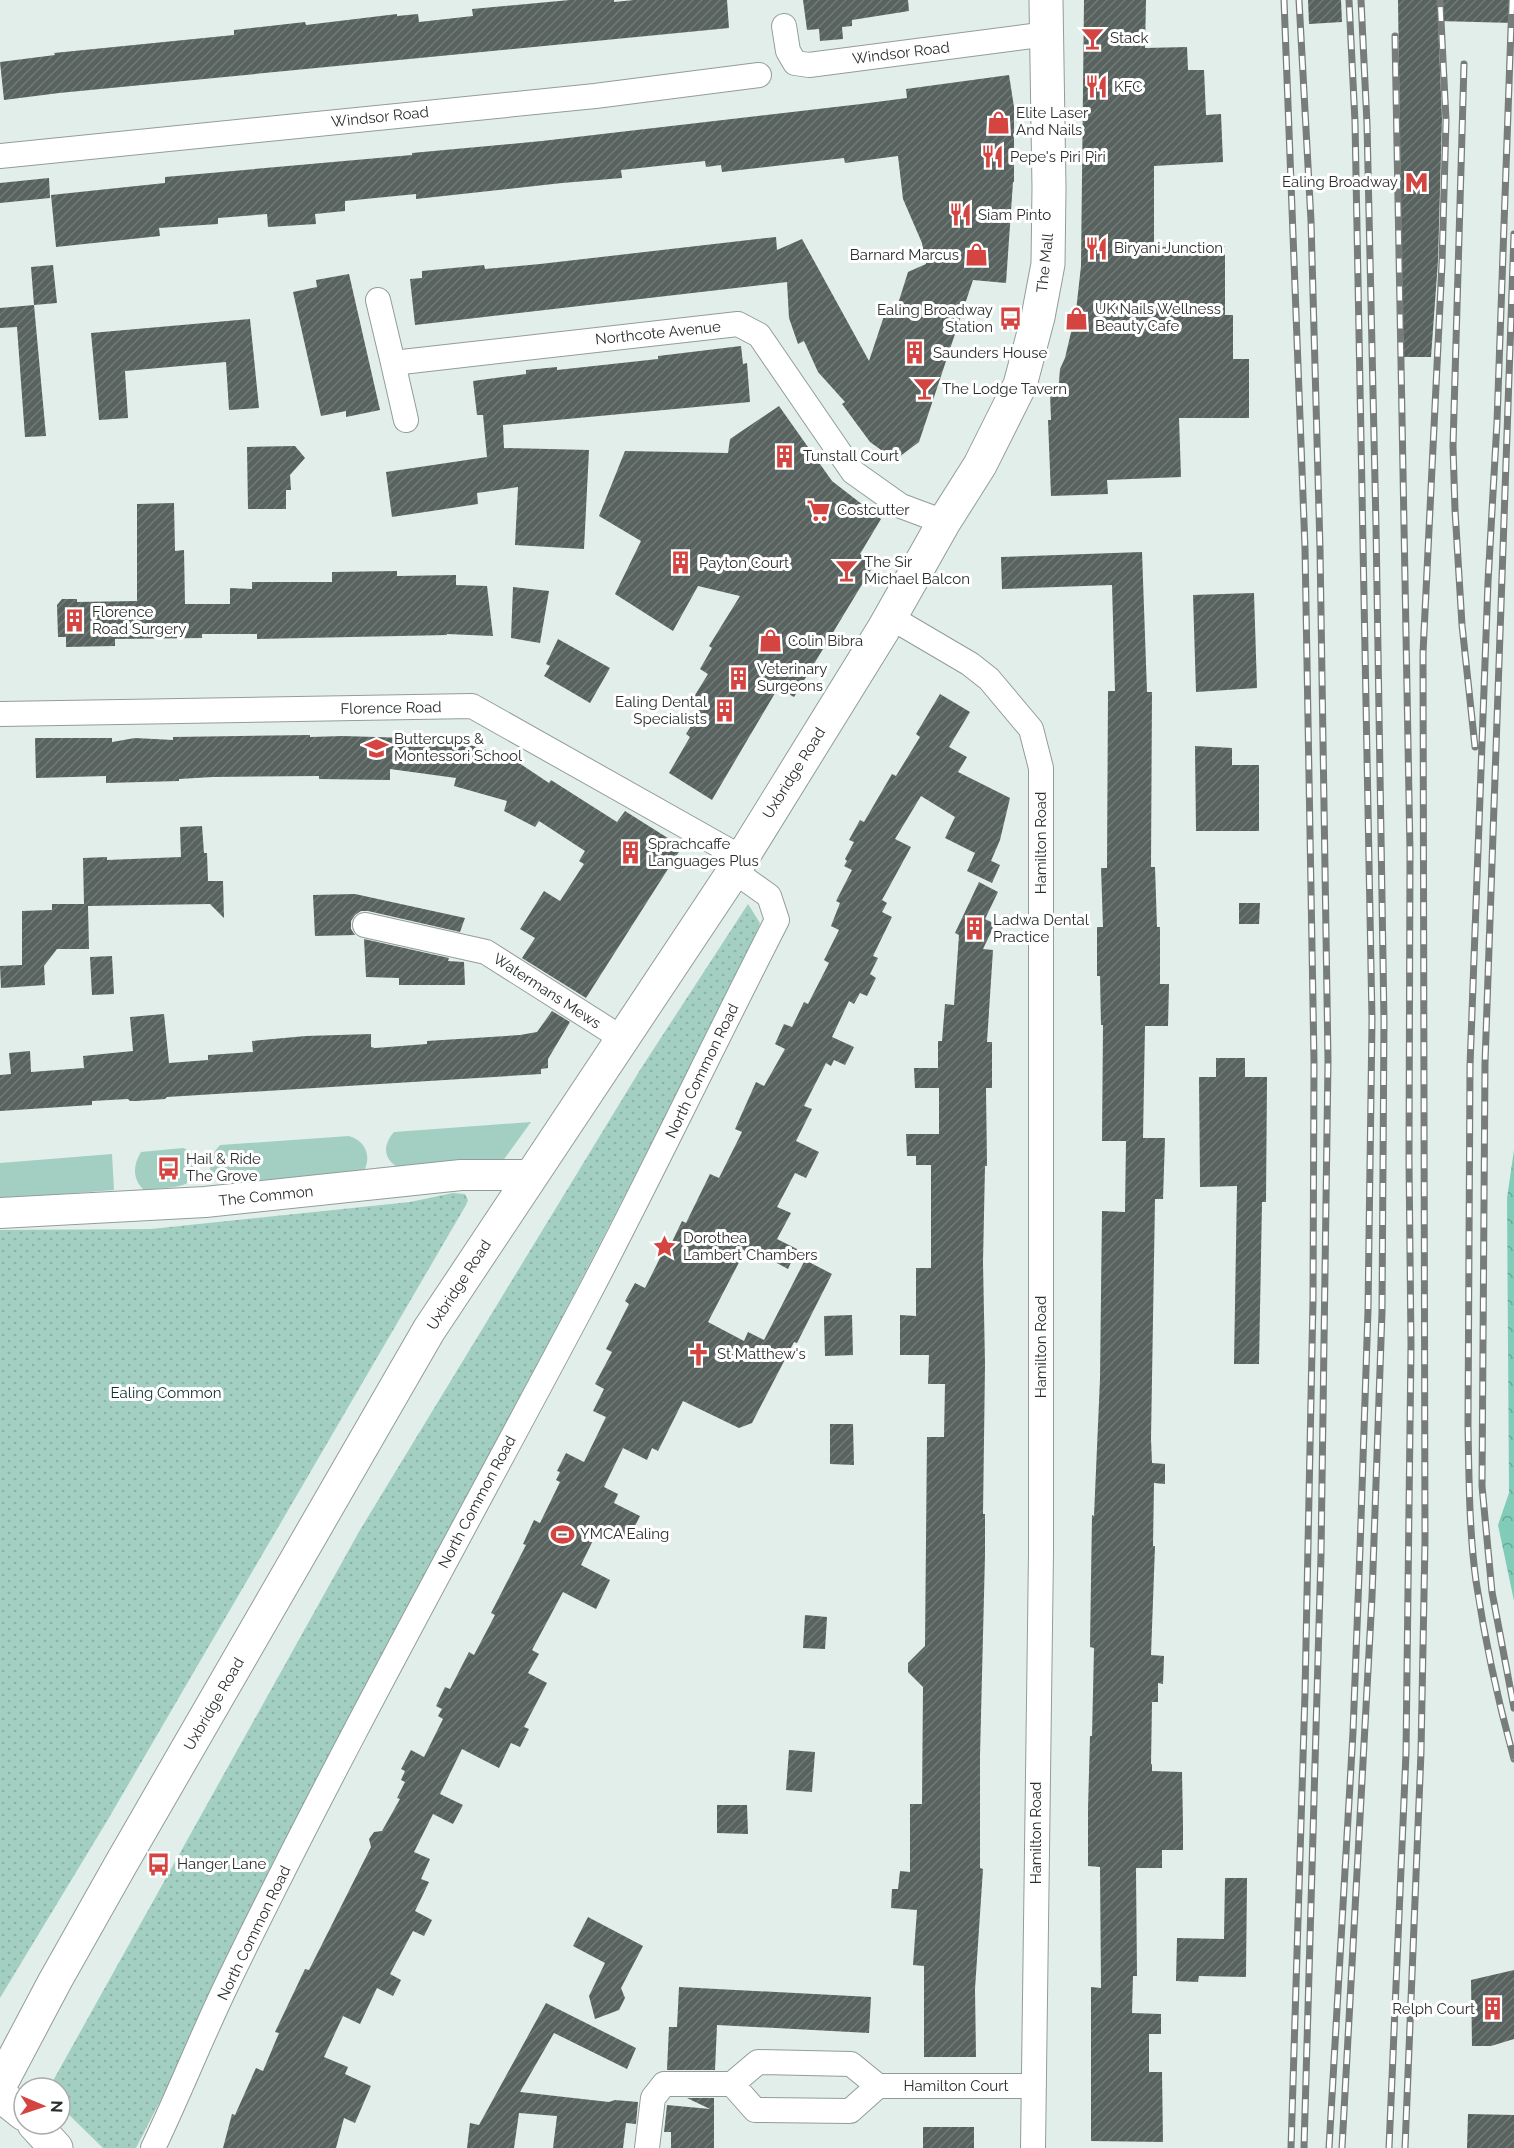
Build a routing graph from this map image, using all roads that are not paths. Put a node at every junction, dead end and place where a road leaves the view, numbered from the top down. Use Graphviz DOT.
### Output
graph roads {
  1 [pos="1046,0"];
  2 [pos="784,26"];
  3 [pos="1047,34"];
  4 [pos="759,75"];
  5 [pos="0,156"];
  6 [pos="378,300"];
  7 [pos="393,363"];
  8 [pos="406,420"];
  9 [pos="949,514"];
  10 [pos="890,617"];
  11 [pos="0,714"];
  12 [pos="738,865"];
  13 [pos="365,925"];
  14 [pos="623,1039"];
  15 [pos="532,1175"];
  16 [pos="0,1213"];
  17 [pos="732,2084"];
  18 [pos="0,2085"];
  19 [pos="878,2086"];
  20 [pos="1034,2086"];
  21 [pos="0,2095"];
  22 [pos="12,2104"];
  23 [pos="45,2136"];
  24 [pos="56,2148"];
  25 [pos="153,2148"];
  26 [pos="647,2148"];
  27 [pos="1033,2148"];
  1 -- 3 [label="main road, The Mall"];
  2 -- 3 [label="street, Windsor Road"];
  3 -- 9 [label="main road, The Mall"];
  4 -- 5 [label="street, Windsor Road"];
  6 -- 7 [label="street"];
  7 -- 8 [label="street"];
  7 -- 9 [label="street, Northcote Avenue"];
  9 -- 10 [label="main road, Uxbridge Road"];
  10 -- 12 [label="main road, Uxbridge Road"];
  10 -- 20 [label="street, Hamilton Road"];
  11 -- 12 [label="street, Florence Road"];
  12 -- 14 [label="main road, Uxbridge Road"];
  12 -- 25 [label="street, North Common Road"];
  13 -- 14 [label="street, Watermans Mews"];
  14 -- 15 [label="main road, Uxbridge Road"];
  15 -- 16 [label="street, The Common"];
  15 -- 18 [label="main road, Uxbridge Road"];
  17 -- 19 [label="street"];
  17 -- 19 [label="street"];
  17 -- 26 [label="street"];
  19 -- 20 [label="street, Hamilton Court"];
  20 -- 27 [label="street, Hamilton Road"];
  21 -- 22 [label="main road"];
  23 -- 24 [label="main road"];
}
